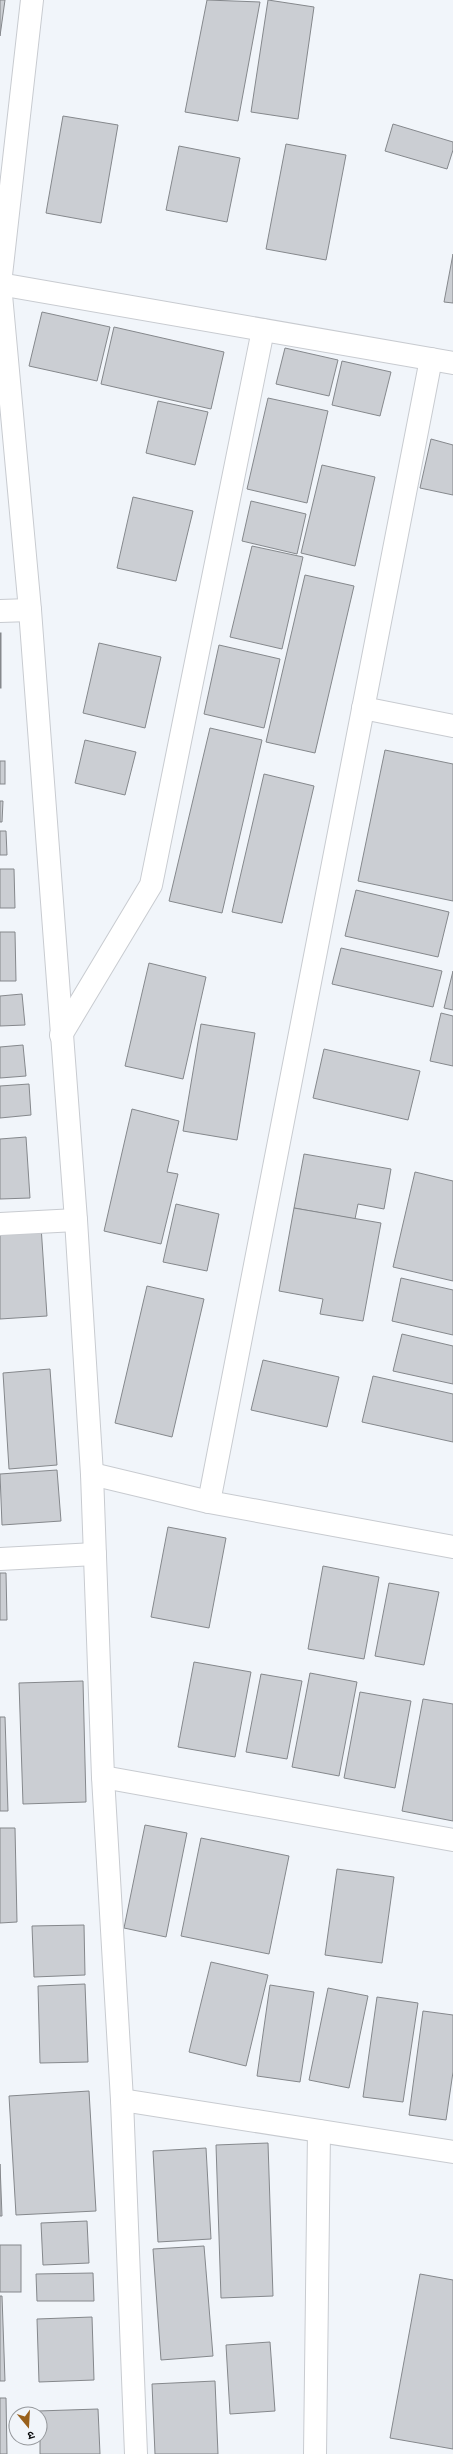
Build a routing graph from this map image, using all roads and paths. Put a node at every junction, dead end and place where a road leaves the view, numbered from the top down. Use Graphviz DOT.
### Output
graph roads {
  1 [pos="32,0"];
  2 [pos="0,284"];
  3 [pos="263,330"];
  4 [pos="431,359"];
  5 [pos="453,363"];
  6 [pos="30,610"];
  7 [pos="0,612"];
  8 [pos="363,708"];
  9 [pos="453,726"];
  10 [pos="61,1035"];
  11 [pos="76,1220"];
  12 [pos="0,1224"];
  13 [pos="92,1474"];
  14 [pos="209,1502"];
  15 [pos="453,1546"];
  16 [pos="95,1554"];
  17 [pos="0,1559"];
  18 [pos="103,1777"];
  19 [pos="453,1840"];
  20 [pos="122,2100"];
  21 [pos="319,2131"];
  22 [pos="453,2152"];
  23 [pos="136,2454"];
  24 [pos="315,2454"];
  1 -- 2 [label="street"];
  2 -- 3 [label="street"];
  2 -- 6 [label="street"];
  3 -- 4 [label="street"];
  3 -- 10 [label="street"];
  4 -- 5 [label="street"];
  4 -- 8 [label="street"];
  6 -- 7 [label="street"];
  6 -- 10 [label="street"];
  8 -- 9 [label="street"];
  8 -- 14 [label="street"];
  10 -- 11 [label="street"];
  11 -- 12 [label="street"];
  11 -- 13 [label="street"];
  13 -- 14 [label="street"];
  13 -- 16 [label="street"];
  14 -- 15 [label="street"];
  16 -- 17 [label="street"];
  16 -- 18 [label="street"];
  18 -- 19 [label="street"];
  18 -- 20 [label="street"];
  20 -- 21 [label="street"];
  20 -- 23 [label="street"];
  21 -- 22 [label="street"];
  21 -- 24 [label="street"];
}
